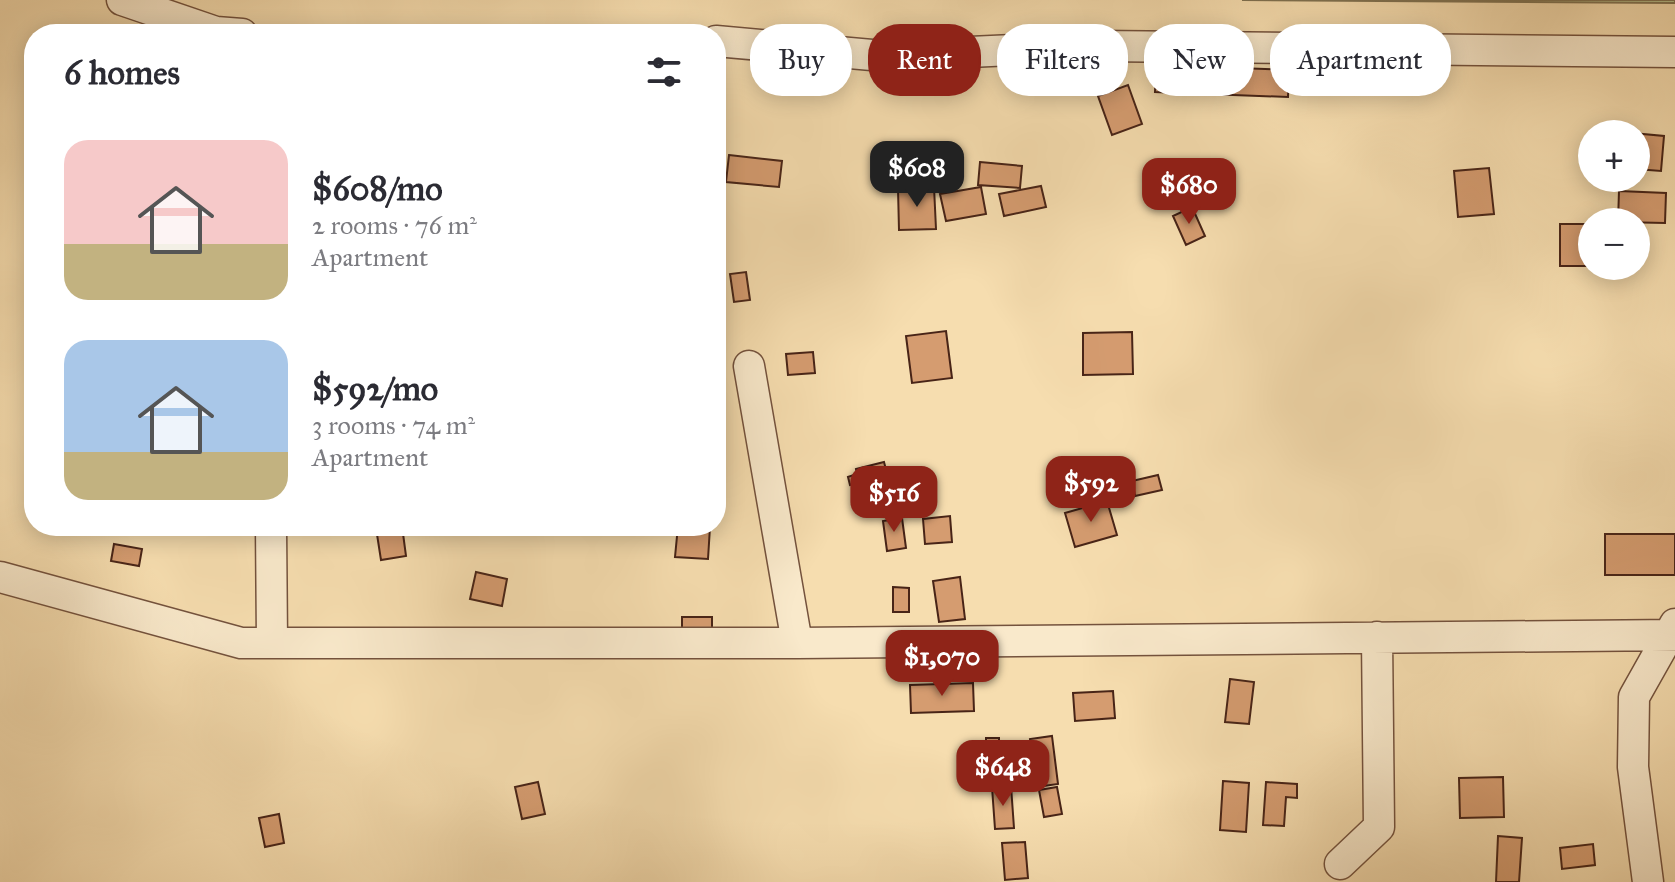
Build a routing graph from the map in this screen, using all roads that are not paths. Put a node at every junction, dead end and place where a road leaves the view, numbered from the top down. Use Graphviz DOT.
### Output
graph roads {
  1 [pos="122,0"];
  2 [pos="192,24"];
  3 [pos="726,42"];
  4 [pos="1675,52"];
  5 [pos="749,366"];
  6 [pos="271,536"];
  7 [pos="0,577"];
  8 [pos="1673,631"];
  9 [pos="1377,637"];
  10 [pos="272,643"];
  11 [pos="797,643"];
  12 [pos="1340,864"];
  13 [pos="1648,882"];
  1 -- 2 [label="street"];
  3 -- 4 [label="street"];
  5 -- 11 [label="street"];
  6 -- 10 [label="street"];
  7 -- 10 [label="street"];
  8 -- 9 [label="street"];
  8 -- 13 [label="street"];
  9 -- 11 [label="street"];
  9 -- 12 [label="street"];
  10 -- 11 [label="street"];
}
